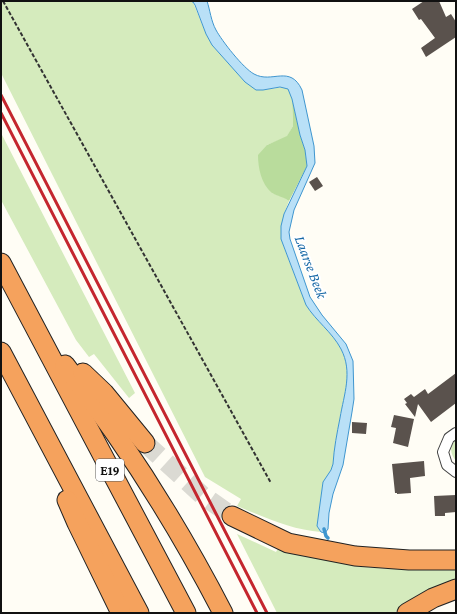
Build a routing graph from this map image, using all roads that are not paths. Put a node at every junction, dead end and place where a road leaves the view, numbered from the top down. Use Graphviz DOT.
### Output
graph roads {
  1 [pos="1,263"];
  2 [pos="35,326"];
  3 [pos="1,352"];
  4 [pos="29,405"];
  5 [pos="456,433"];
  6 [pos="145,443"];
  7 [pos="456,472"];
  8 [pos="232,516"];
  9 [pos="456,560"];
  10 [pos="456,589"];
  11 [pos="120,613"];
  12 [pos="139,613"];
  13 [pos="186,613"];
  14 [pos="223,613"];
  15 [pos="407,613"];
  1 -- 2 [label="highway, E19"];
  2 -- 6 [label="highway"];
  2 -- 13 [label="highway, E19"];
  2 -- 14 [label="highway"];
  3 -- 4 [label="highway"];
  4 -- 11 [label="highway"];
  4 -- 12 [label="highway"];
  5 -- 7 [label="street"];
  8 -- 9 [label="highway"];
  10 -- 15 [label="highway"];
}
